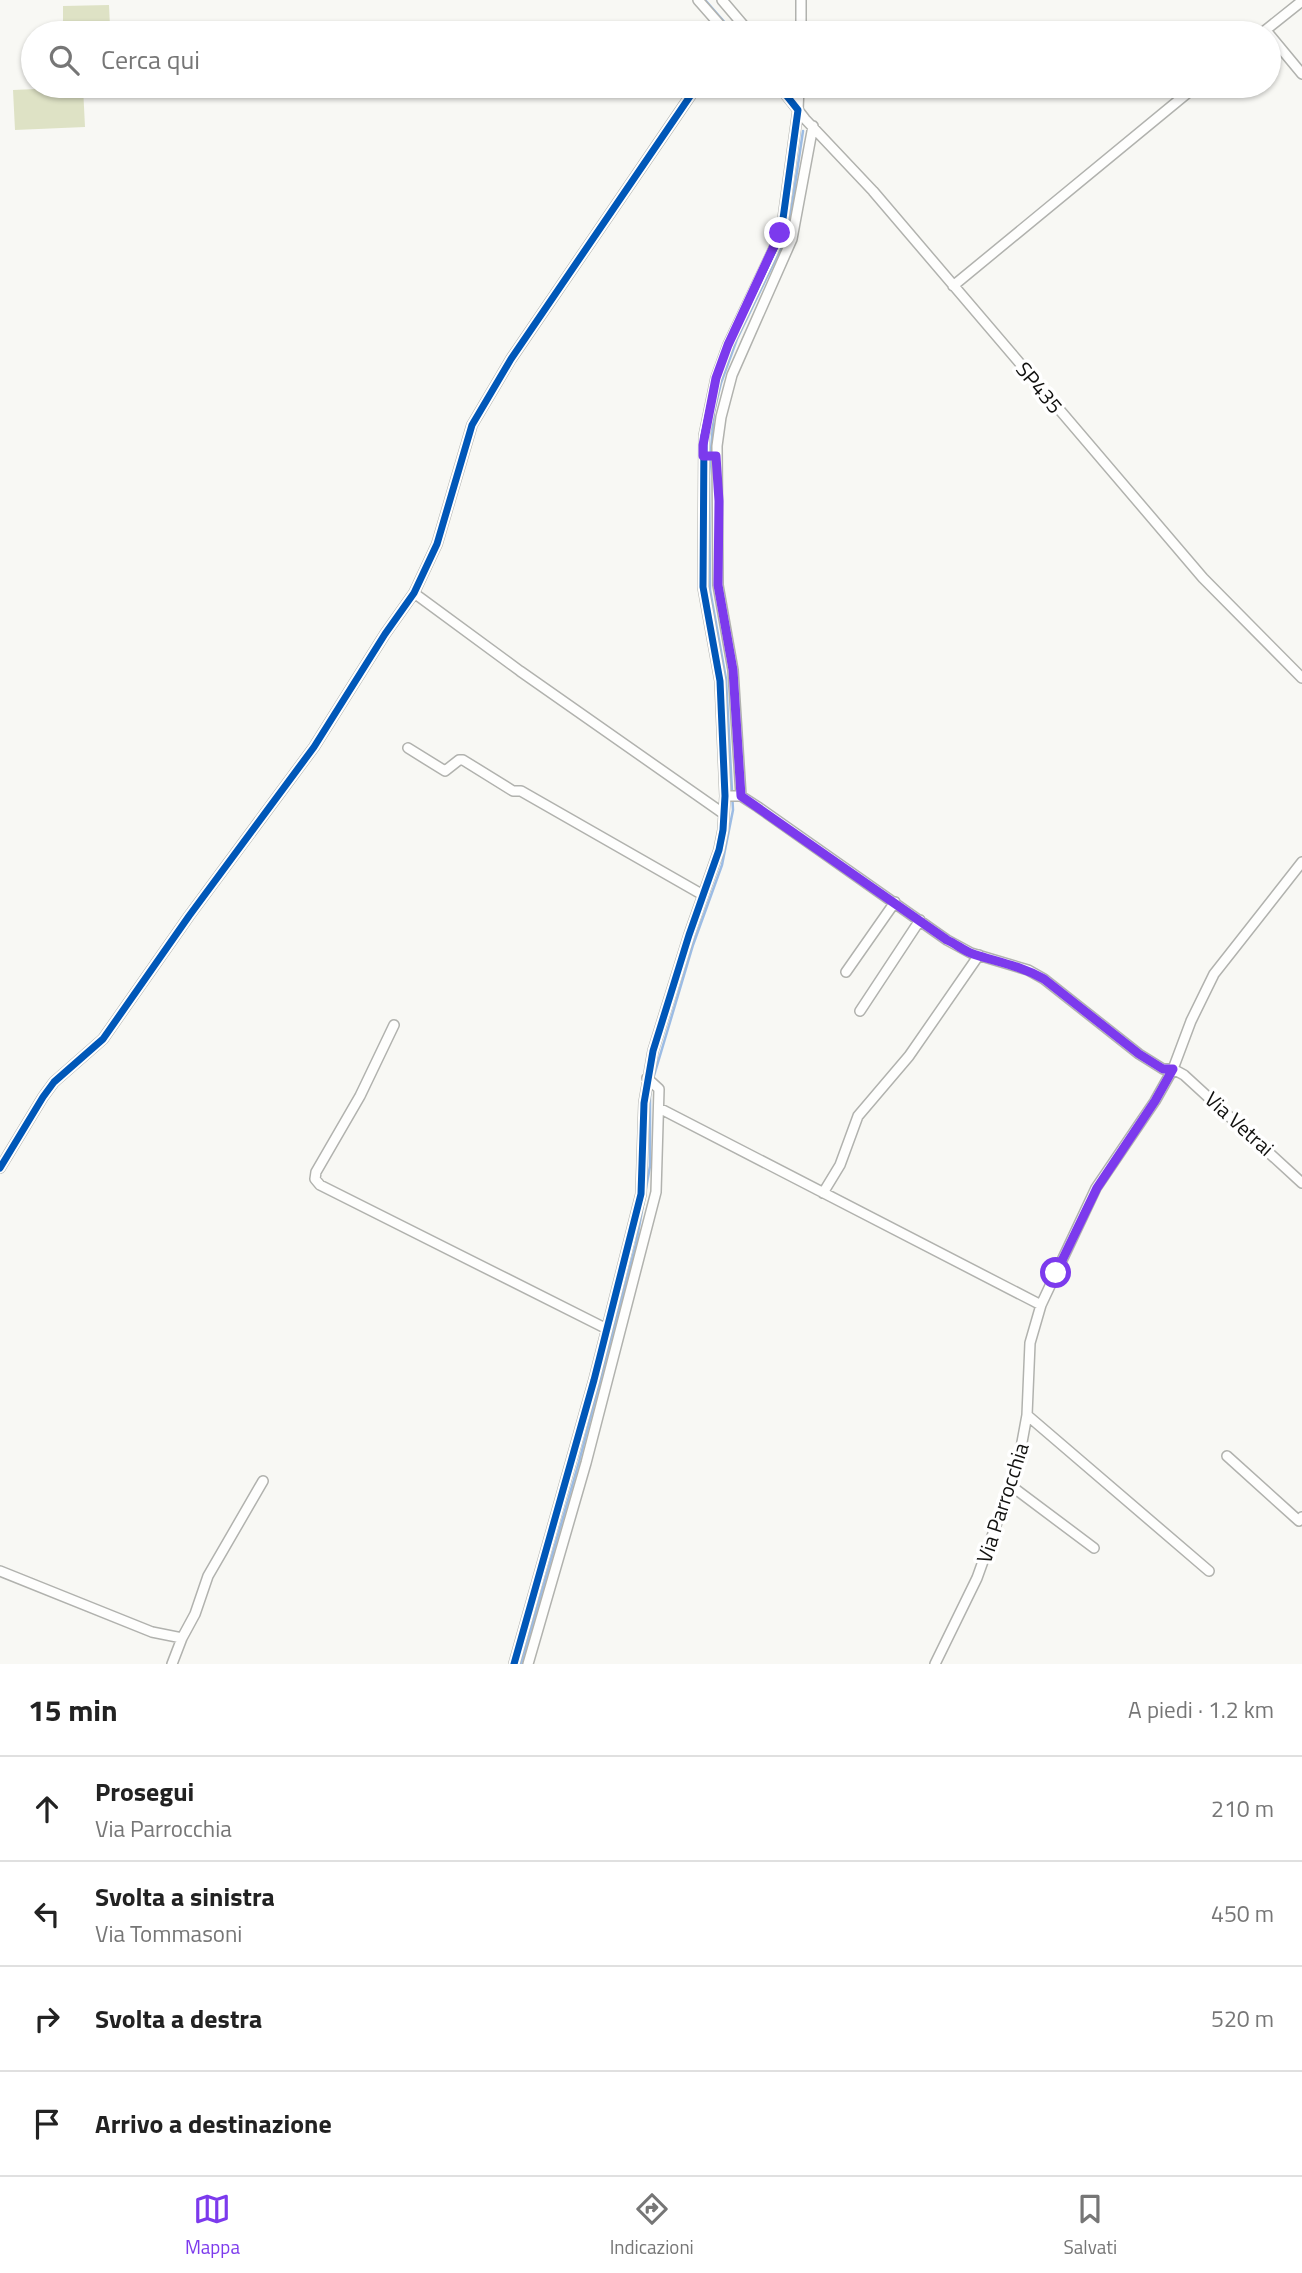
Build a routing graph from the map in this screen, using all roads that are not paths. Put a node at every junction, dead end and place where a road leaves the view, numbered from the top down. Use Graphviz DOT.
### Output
graph roads {
  1 [pos="698,0"];
  2 [pos="722,0"];
  3 [pos="801,0"];
  4 [pos="1302,1"];
  5 [pos="716,21"];
  6 [pos="740,21"];
  7 [pos="801,21"];
  8 [pos="1280,21"];
  9 [pos="1281,50"];
  10 [pos="1302,74"];
  11 [pos="689,98"];
  12 [pos="788,98"];
  13 [pos="798,98"];
  14 [pos="1181,98"];
  15 [pos="798,110"];
  16 [pos="813,127"];
  17 [pos="953,286"];
  18 [pos="710,456"];
  19 [pos="414,593"];
  20 [pos="1302,678"];
  21 [pos="408,748"];
  22 [pos="733,796"];
  23 [pos="724,814"];
  24 [pos="1302,862"];
  25 [pos="703,895"];
  26 [pos="895,902"];
  27 [pos="920,920"];
  28 [pos="979,955"];
  29 [pos="846,972"];
  30 [pos="860,1011"];
  31 [pos="394,1025"];
  32 [pos="1173,1069"];
  33 [pos="650,1081"];
  34 [pos="659,1108"];
  35 [pos="0,1168"];
  36 [pos="1302,1183"];
  37 [pos="822,1193"];
  38 [pos="1041,1305"];
  39 [pos="607,1328"];
  40 [pos="1027,1415"];
  41 [pos="1227,1456"];
  42 [pos="263,1481"];
  43 [pos="1010,1485"];
  44 [pos="1302,1517"];
  45 [pos="1094,1548"];
  46 [pos="0,1571"];
  47 [pos="1209,1571"];
  48 [pos="182,1638"];
  49 [pos="172,1664"];
  50 [pos="514,1664"];
  51 [pos="528,1664"];
  52 [pos="934,1664"];
  1 -- 5 [label="street"];
  2 -- 6 [label="street"];
  3 -- 7 [label="street"];
  4 -- 8 [label="street"];
  9 -- 10 [label="street"];
  11 -- 19 [label="street"];
  12 -- 15 [label="street, SP435"];
  13 -- 15 [label="street"];
  14 -- 17 [label="street"];
  15 -- 16 [label="street, SP435"];
  15 -- 18 [label="street"];
  16 -- 17 [label="street, SP435"];
  16 -- 18 [label="street"];
  17 -- 20 [label="street, SP435"];
  18 -- 22 [label="street"];
  18 -- 22 [label="street"];
  19 -- 23 [label="street"];
  19 -- 35 [label="street"];
  21 -- 25 [label="street"];
  22 -- 23 [label="street"];
  22 -- 26 [label="street, Via Vetrai"];
  23 -- 25 [label="street"];
  24 -- 32 [label="street, Via Parrocchia"];
  25 -- 33 [label="street"];
  26 -- 27 [label="street, Via Vetrai"];
  26 -- 29 [label="street"];
  27 -- 28 [label="street, Via Vetrai"];
  27 -- 30 [label="street"];
  28 -- 32 [label="street, Via Vetrai"];
  28 -- 37 [label="street"];
  31 -- 39 [label="street"];
  32 -- 36 [label="street, Via Vetrai"];
  32 -- 38 [label="street, Via Parrocchia"];
  33 -- 34 [label="street"];
  33 -- 39 [label="street"];
  34 -- 37 [label="street"];
  34 -- 51 [label="street"];
  37 -- 38 [label="street"];
  38 -- 40 [label="street, Via Parrocchia"];
  39 -- 50 [label="street"];
  40 -- 43 [label="street, Via Parrocchia"];
  40 -- 47 [label="street"];
  41 -- 44 [label="street"];
  42 -- 48 [label="street"];
  43 -- 45 [label="street"];
  43 -- 52 [label="street, Via Parrocchia"];
  46 -- 48 [label="street"];
  48 -- 49 [label="street"];
}
